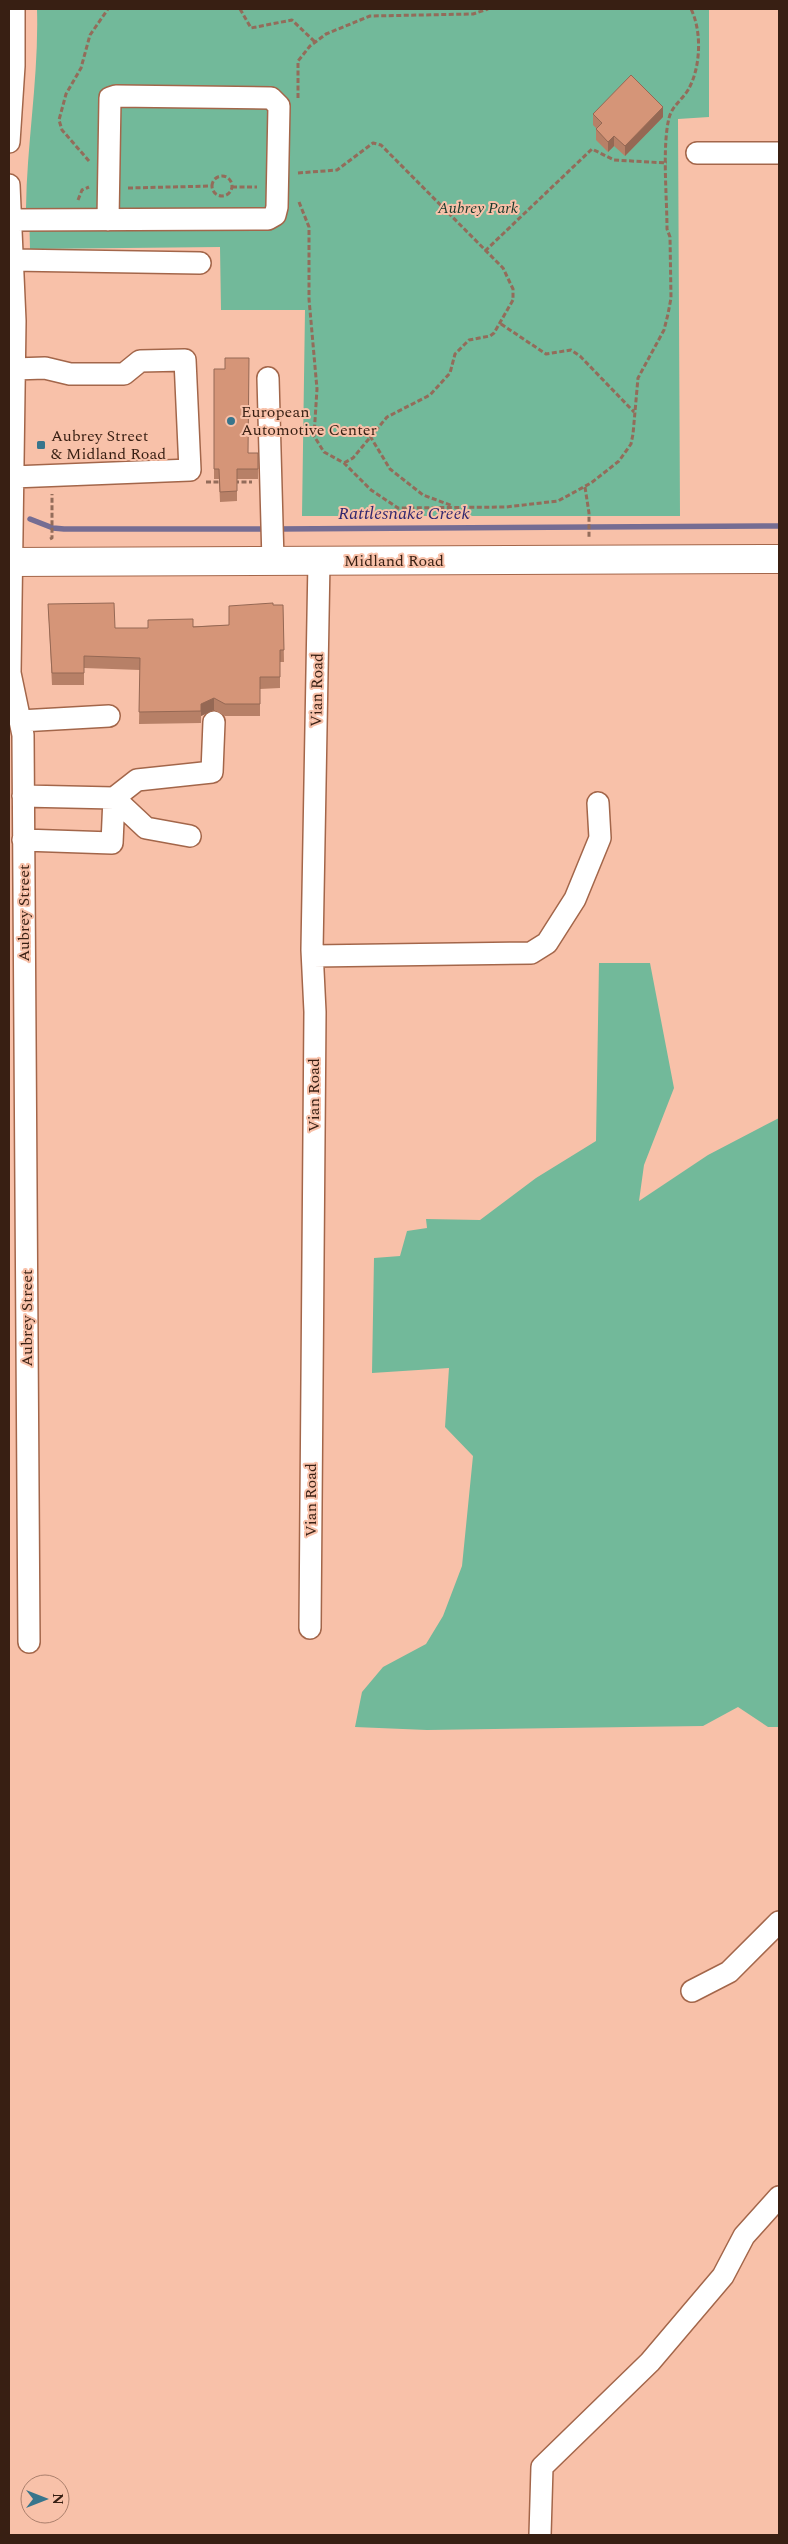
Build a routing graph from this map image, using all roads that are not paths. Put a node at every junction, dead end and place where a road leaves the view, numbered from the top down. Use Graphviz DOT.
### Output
graph roads {
  1 [pos="14,9"];
  2 [pos="9,141"];
  3 [pos="779,152"];
  4 [pos="697,153"];
  5 [pos="9,185"];
  6 [pos="10,220"];
  7 [pos="108,220"];
  8 [pos="12,260"];
  9 [pos="200,263"];
  10 [pos="14,369"];
  11 [pos="268,378"];
  12 [pos="13,477"];
  13 [pos="272,550"];
  14 [pos="779,560"];
  15 [pos="318,561"];
  16 [pos="9,562"];
  17 [pos="9,673"];
  18 [pos="109,716"];
  19 [pos="20,721"];
  20 [pos="214,722"];
  21 [pos="23,796"];
  22 [pos="114,798"];
  23 [pos="598,803"];
  24 [pos="190,836"];
  25 [pos="23,840"];
  26 [pos="313,956"];
  27 [pos="310,1628"];
  28 [pos="29,1642"];
  29 [pos="779,1922"];
  30 [pos="692,1991"];
  31 [pos="779,2197"];
  32 [pos="540,2535"];
  1 -- 2 [label="street"];
  3 -- 4 [label="street"];
  5 -- 6 [label="street, Aubrey Street"];
  6 -- 7 [label="street"];
  6 -- 8 [label="street, Aubrey Street"];
  7 -- 7 [label="street"];
  8 -- 9 [label="street"];
  8 -- 10 [label="street, Aubrey Street"];
  10 -- 12 [label="street, Aubrey Street"];
  10 -- 12 [label="street"];
  11 -- 13 [label="street"];
  12 -- 16 [label="street, Aubrey Street"];
  13 -- 15 [label="main road, Midland Road"];
  13 -- 16 [label="main road, Midland Road"];
  14 -- 15 [label="main road, Midland Road"];
  15 -- 26 [label="street, Vian Road"];
  16 -- 17 [label="street, Aubrey Street"];
  17 -- 19 [label="street, Aubrey Street"];
  18 -- 19 [label="street"];
  19 -- 21 [label="street, Aubrey Street"];
  20 -- 22 [label="street"];
  21 -- 22 [label="street"];
  21 -- 25 [label="street, Aubrey Street"];
  22 -- 24 [label="street"];
  22 -- 25 [label="street"];
  23 -- 26 [label="street"];
  25 -- 28 [label="street, Aubrey Street"];
  26 -- 27 [label="street, Vian Road"];
  29 -- 30 [label="street"];
  31 -- 32 [label="street"];
}
